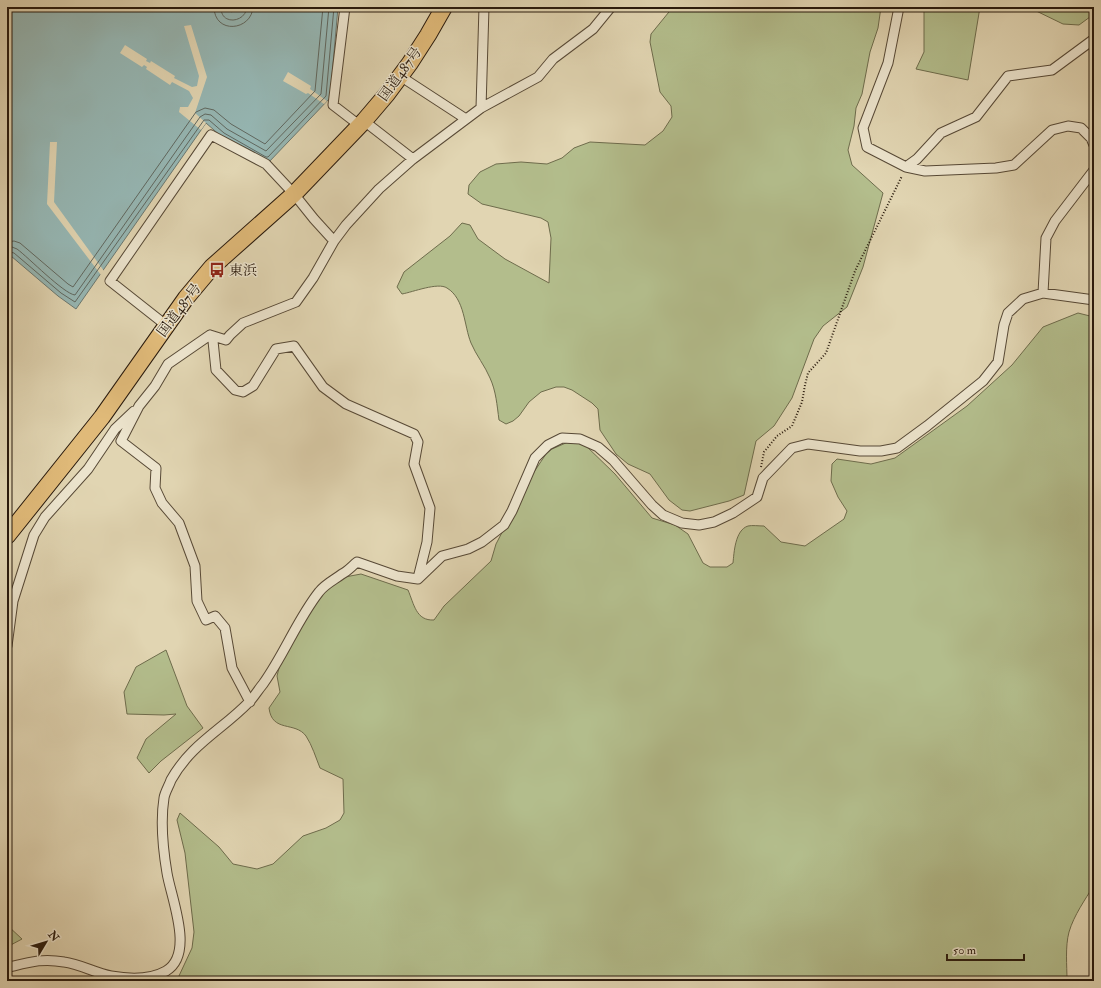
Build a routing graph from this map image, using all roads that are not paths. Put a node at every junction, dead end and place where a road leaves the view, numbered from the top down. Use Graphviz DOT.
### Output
graph roads {
  1 [pos="344,7"];
  2 [pos="444,7"];
  3 [pos="484,7"];
  4 [pos="611,7"];
  5 [pos="899,7"];
  6 [pos="1094,39"];
  7 [pos="400,76"];
  8 [pos="481,108"];
  9 [pos="466,119"];
  10 [pos="361,123"];
  11 [pos="1094,145"];
  12 [pos="412,159"];
  13 [pos="906,167"];
  14 [pos="1094,170"];
  15 [pos="294,194"];
  16 [pos="334,241"];
  17 [pos="1043,293"];
  18 [pos="1094,300"];
  19 [pos="167,326"];
  20 [pos="210,335"];
  21 [pos="139,406"];
  22 [pos="7,536"];
  23 [pos="418,579"];
  24 [pos="7,646"];
  25 [pos="250,702"];
  26 [pos="7,969"];
  1 -- 10 [label="street"];
  2 -- 7 [label="highway, 国道487号"];
  3 -- 8 [label="street"];
  4 -- 8 [label="street"];
  5 -- 13 [label="street"];
  6 -- 13 [label="street"];
  7 -- 9 [label="street"];
  7 -- 10 [label="highway, 国道487号"];
  8 -- 9 [label="street"];
  9 -- 12 [label="street"];
  10 -- 12 [label="street"];
  10 -- 15 [label="highway, 国道487号"];
  11 -- 13 [label="street"];
  12 -- 16 [label="street"];
  14 -- 17 [label="street"];
  15 -- 16 [label="street"];
  15 -- 19 [label="highway, 国道487号"];
  15 -- 19 [label="street"];
  16 -- 20 [label="street"];
  17 -- 18 [label="street"];
  17 -- 23 [label="street"];
  19 -- 22 [label="highway, 国道487号"];
  20 -- 21 [label="street"];
  20 -- 23 [label="street"];
  21 -- 24 [label="street"];
  21 -- 25 [label="street"];
  23 -- 25 [label="street"];
  25 -- 26 [label="street"];
}
